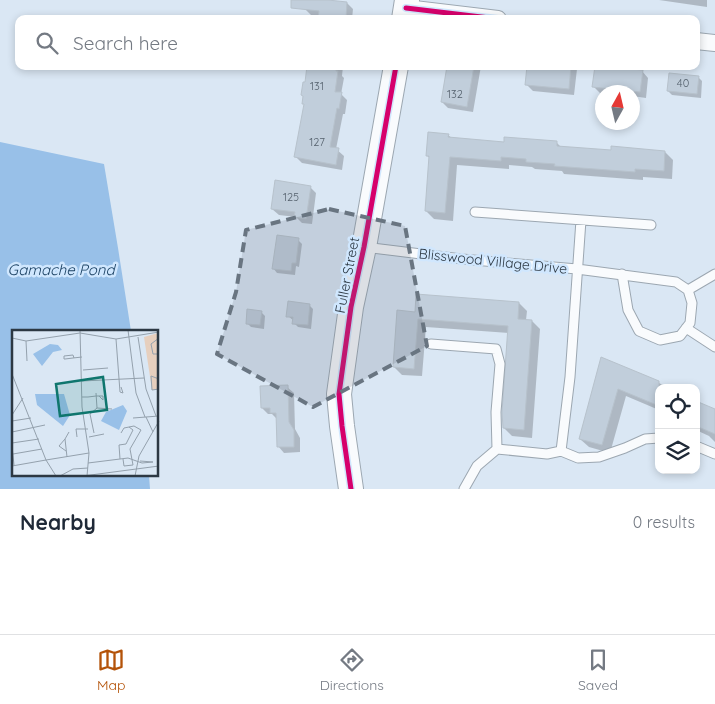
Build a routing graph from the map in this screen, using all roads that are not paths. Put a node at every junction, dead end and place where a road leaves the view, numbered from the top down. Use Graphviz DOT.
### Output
graph roads {
  1 [pos="406,9"];
  2 [pos="461,15"];
  3 [pos="700,42"];
  4 [pos="715,44"];
  5 [pos="395,70"];
  6 [pos="475,212"];
  7 [pos="581,220"];
  8 [pos="651,225"];
  9 [pos="364,247"];
  10 [pos="577,269"];
  11 [pos="622,274"];
  12 [pos="715,274"];
  13 [pos="688,290"];
  14 [pos="686,328"];
  15 [pos="431,344"];
  16 [pos="715,347"];
  17 [pos="655,438"];
  18 [pos="700,448"];
  19 [pos="498,449"];
  20 [pos="561,450"];
  21 [pos="715,454"];
  22 [pos="350,489"];
  23 [pos="464,489"];
  1 -- 2 [label="street"];
  3 -- 4 [label="street"];
  5 -- 9 [label="street, Fuller Street"];
  6 -- 7 [label="lane"];
  7 -- 8 [label="lane"];
  7 -- 10 [label="lane"];
  9 -- 10 [label="lane, Blisswood Village Drive"];
  9 -- 22 [label="street, Fuller Street"];
  10 -- 11 [label="lane, Blisswood Village Drive"];
  10 -- 20 [label="lane"];
  11 -- 13 [label="lane, Blisswood Village Drive"];
  11 -- 14 [label="lane"];
  12 -- 13 [label="lane"];
  13 -- 14 [label="lane"];
  14 -- 16 [label="lane"];
  15 -- 19 [label="lane"];
  17 -- 20 [label="lane"];
  18 -- 21 [label="lane"];
  19 -- 20 [label="lane"];
  19 -- 23 [label="lane"];
}
